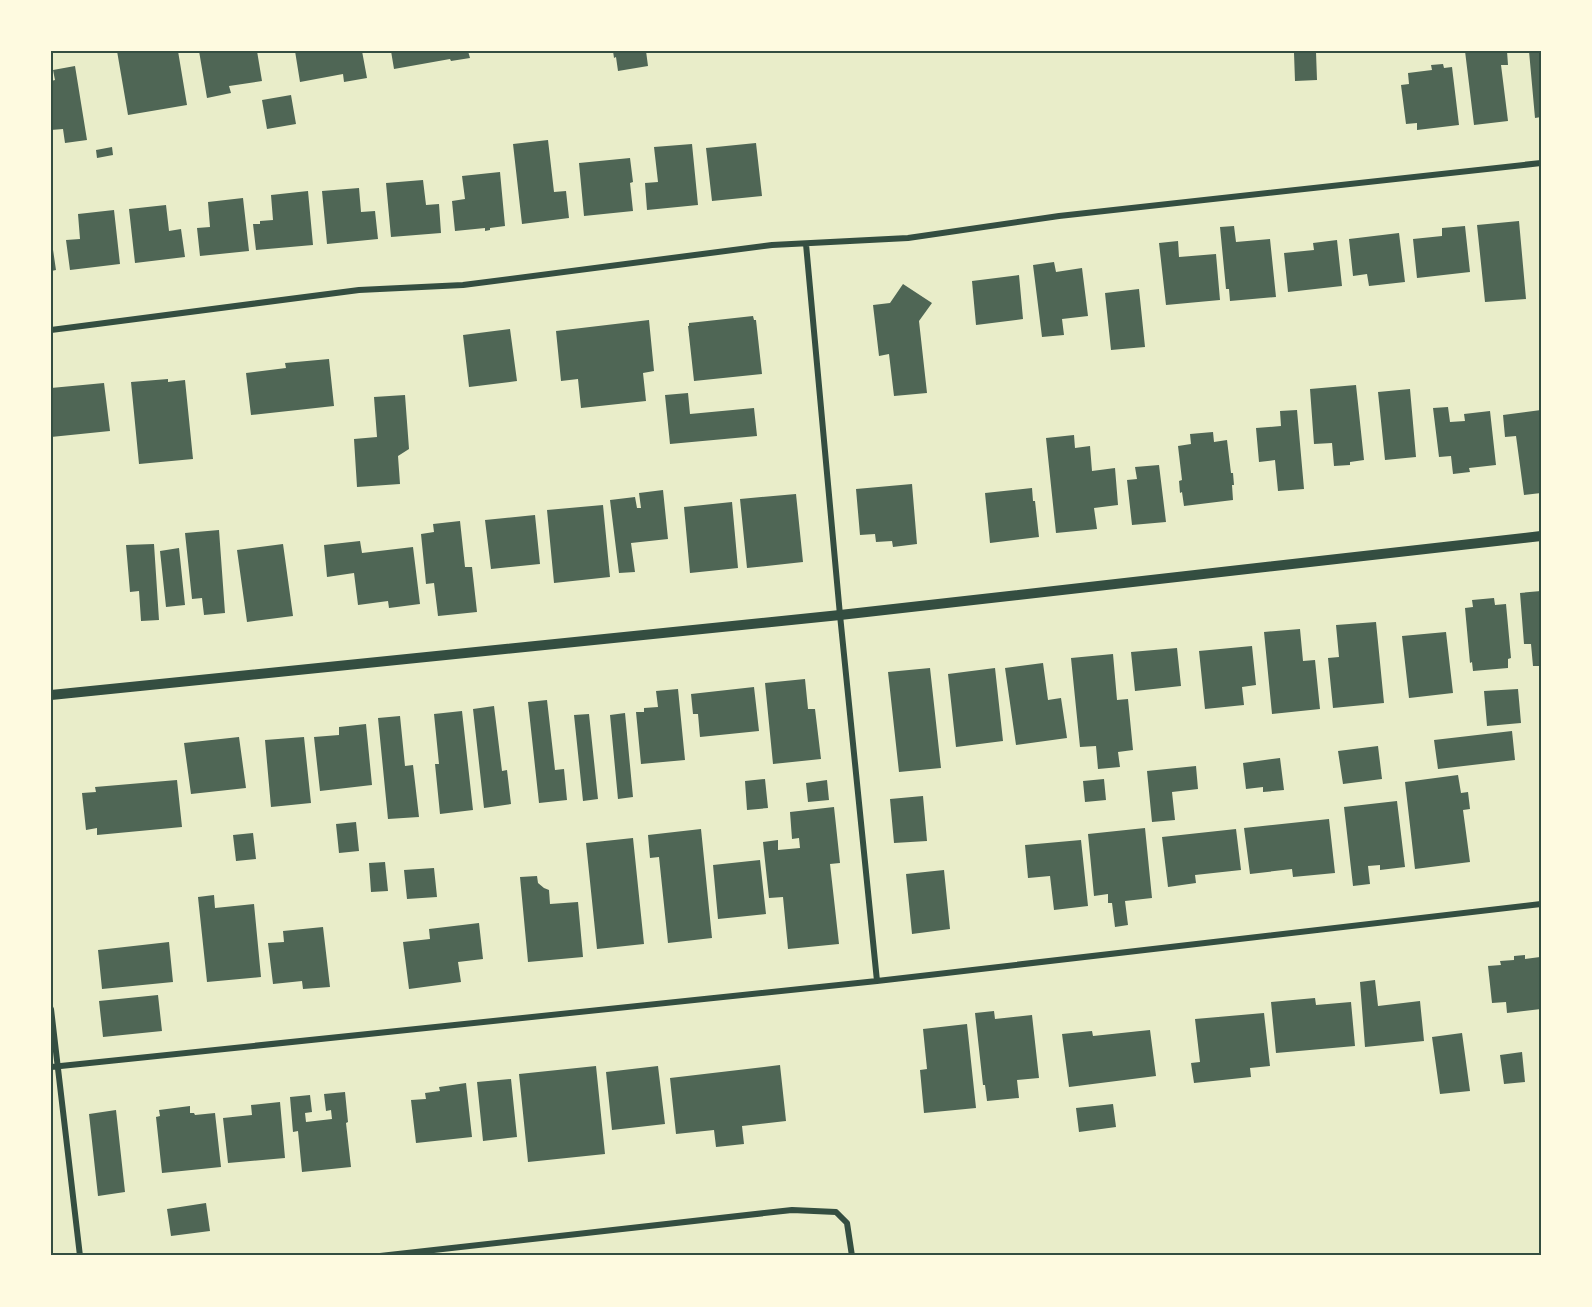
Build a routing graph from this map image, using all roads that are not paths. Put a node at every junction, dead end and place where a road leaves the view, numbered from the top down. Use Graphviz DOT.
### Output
graph roads {
  1 [pos="1541,163"];
  2 [pos="806,244"];
  3 [pos="51,330"];
  4 [pos="1541,536"];
  5 [pos="840,615"];
  6 [pos="51,695"];
  7 [pos="1541,904"];
  8 [pos="877,981"];
  9 [pos="51,1009"];
  10 [pos="55,1067"];
  11 [pos="80,1256"];
  12 [pos="380,1256"];
  13 [pos="852,1256"];
  1 -- 2 [label="street"];
  2 -- 3 [label="street"];
  2 -- 5 [label="street"];
  4 -- 5 [label="street"];
  5 -- 6 [label="street"];
  5 -- 8 [label="street"];
  7 -- 8 [label="street"];
  8 -- 10 [label="street"];
  9 -- 10 [label="street"];
  10 -- 11 [label="street"];
  12 -- 13 [label="street"];
}
